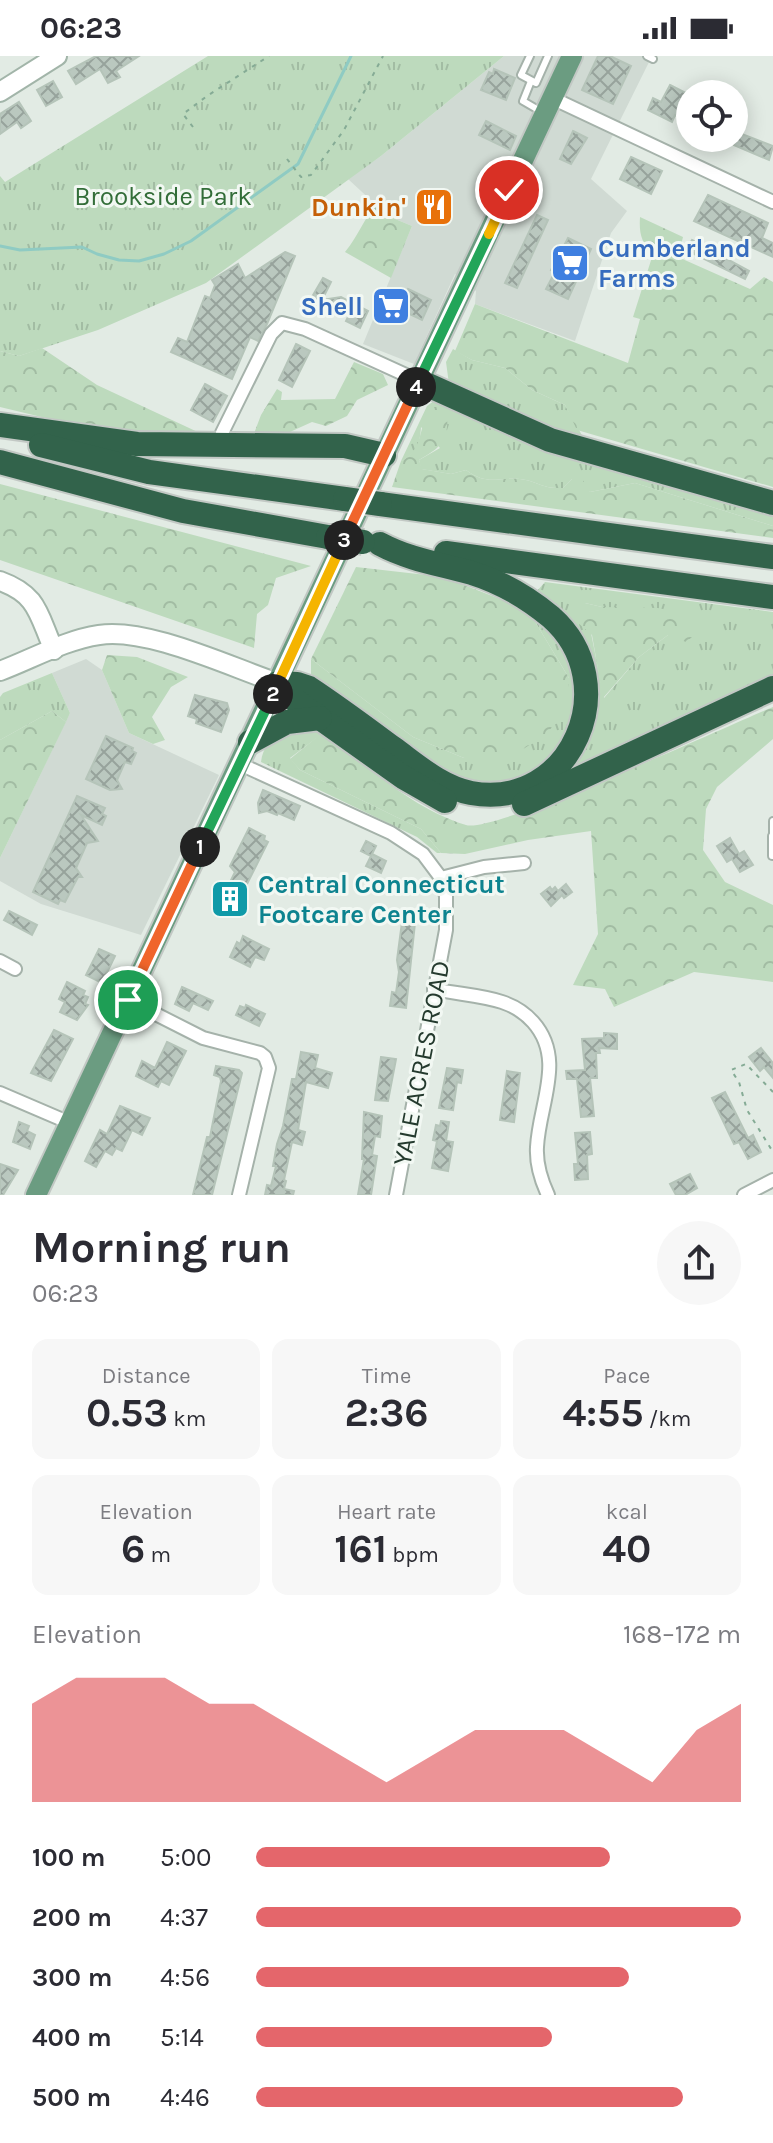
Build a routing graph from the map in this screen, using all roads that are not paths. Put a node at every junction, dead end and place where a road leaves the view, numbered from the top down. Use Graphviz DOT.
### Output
graph roads {
  1 [pos="57,56"];
  2 [pos="530,56"];
  3 [pos="548,56"];
  4 [pos="572,56"];
  5 [pos="531,81"];
  6 [pos="0,92"];
  7 [pos="548,105"];
  8 [pos="773,202"];
  9 [pos="419,381"];
  10 [pos="0,425"];
  11 [pos="222,433"];
  12 [pos="0,434"];
  13 [pos="384,455"];
  14 [pos="0,462"];
  15 [pos="773,503"];
  16 [pos="372,543"];
  17 [pos="773,557"];
  18 [pos="0,581"];
  19 [pos="773,597"];
  20 [pos="54,650"];
  21 [pos="0,671"];
  22 [pos="278,683"];
  23 [pos="773,688"];
  24 [pos="320,718"];
  25 [pos="245,753"];
  26 [pos="773,821"];
  27 [pos="773,836"];
  28 [pos="772,856"];
  29 [pos="524,863"];
  30 [pos="441,878"];
  31 [pos="0,961"];
  32 [pos="15,969"];
  33 [pos="434,989"];
  34 [pos="128,1000"];
  35 [pos="0,1093"];
  36 [pos="70,1123"];
  37 [pos="773,1180"];
  38 [pos="36,1195"];
  39 [pos="239,1195"];
  40 [pos="396,1195"];
  41 [pos="548,1195"];
  42 [pos="744,1195"];
  1 -- 6 [label="street"];
  2 -- 5 [label="lane"];
  3 -- 5 [label="lane"];
  4 -- 7 [label="main road"];
  5 -- 7 [label="lane"];
  7 -- 8 [label="street"];
  7 -- 9 [label="main road"];
  9 -- 11 [label="street"];
  9 -- 13 [label="main road"];
  9 -- 15 [label="highway"];
  10 -- 13 [label="highway"];
  12 -- 17 [label="highway, bridge"];
  13 -- 22 [label="main road"];
  14 -- 16 [label="highway, bridge"];
  16 -- 19 [label="highway"];
  16 -- 22 [label="highway"];
  18 -- 20 [label="street"];
  20 -- 21 [label="street"];
  20 -- 22 [label="street"];
  22 -- 24 [label="highway"];
  22 -- 25 [label="main road"];
  23 -- 24 [label="highway"];
  24 -- 25 [label="highway"];
  25 -- 30 [label="street"];
  25 -- 34 [label="main road"];
  26 -- 27 [label="lane"];
  27 -- 28 [label="lane"];
  29 -- 30 [label="street"];
  30 -- 33 [label="street, YALE ACRES ROAD"];
  31 -- 32 [label="street"];
  33 -- 40 [label="street, YALE ACRES ROAD"];
  33 -- 41 [label="street"];
  34 -- 36 [label="main road"];
  34 -- 39 [label="street"];
  35 -- 36 [label="street"];
  36 -- 38 [label="main road"];
  37 -- 42 [label="street"];
}
